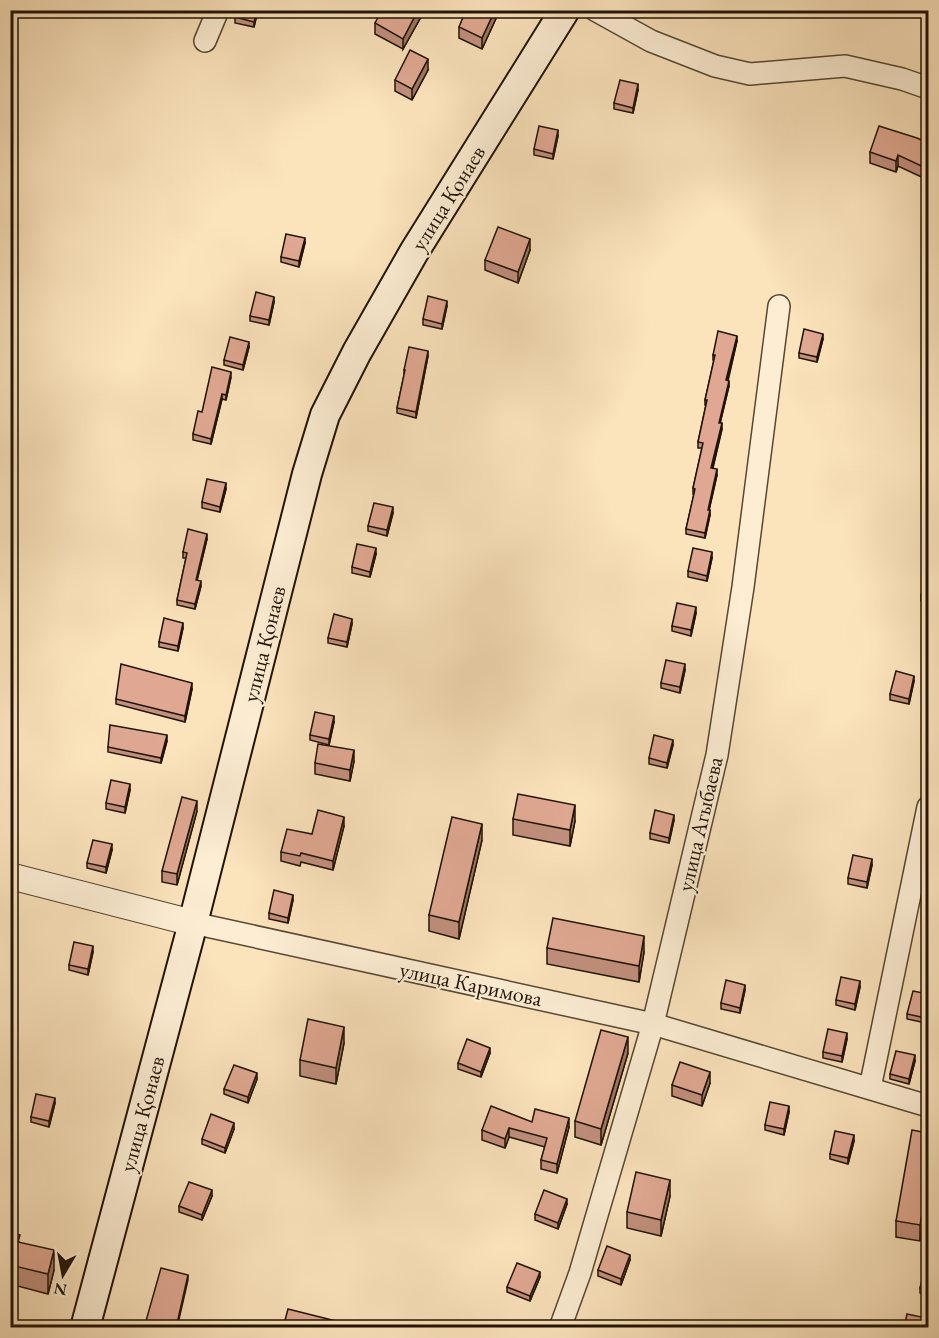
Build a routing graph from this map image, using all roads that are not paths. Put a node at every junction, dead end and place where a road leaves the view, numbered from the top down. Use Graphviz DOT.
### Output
graph roads {
  1 [pos="218,10"];
  2 [pos="565,10"];
  3 [pos="595,10"];
  4 [pos="205,41"];
  5 [pos="928,88"];
  6 [pos="779,306"];
  7 [pos="928,807"];
  8 [pos="10,876"];
  9 [pos="193,923"];
  10 [pos="653,1024"];
  11 [pos="870,1088"];
  12 [pos="928,1106"];
  13 [pos="85,1328"];
  14 [pos="560,1328"];
  1 -- 4 [label="street"];
  2 -- 9 [label="main road, улица Қонаев"];
  3 -- 5 [label="street"];
  6 -- 10 [label="street, улица Агыбаева"];
  7 -- 11 [label="street"];
  8 -- 9 [label="street, улица Каримова"];
  9 -- 10 [label="street, улица Каримова"];
  9 -- 13 [label="main road, улица Қонаев"];
  10 -- 11 [label="street, улица Каримова"];
  10 -- 14 [label="street, улица Агыбаева"];
  11 -- 12 [label="street, улица Каримова"];
}
